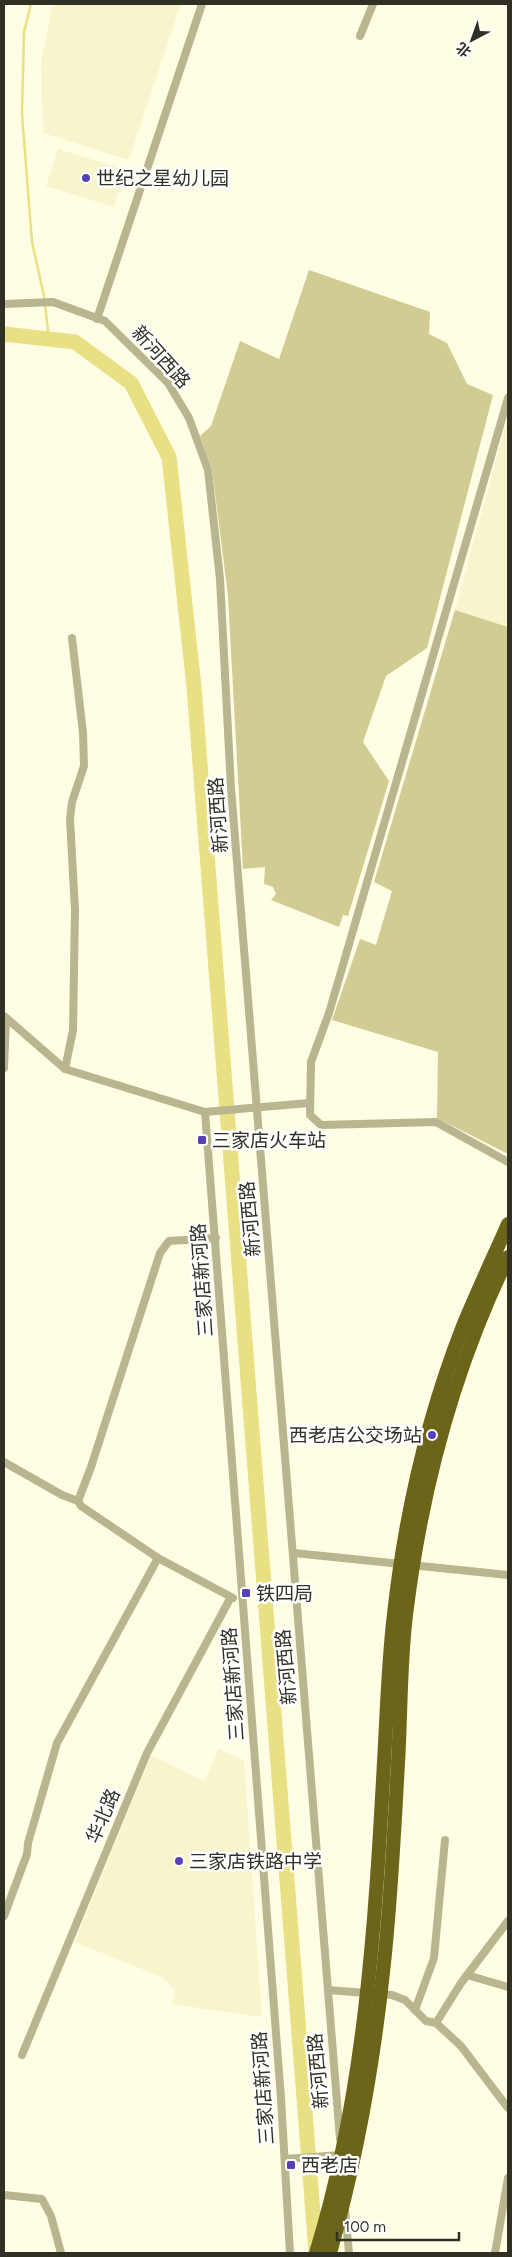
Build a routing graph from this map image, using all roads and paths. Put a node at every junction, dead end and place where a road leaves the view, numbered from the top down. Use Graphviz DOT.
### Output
graph roads {
  1 [pos="202,4"];
  2 [pos="373,4"];
  3 [pos="360,36"];
  4 [pos="4,304"];
  5 [pos="97,318"];
  6 [pos="508,398"];
  7 [pos="72,638"];
  8 [pos="5,1017"];
  9 [pos="4,1068"];
  10 [pos="65,1069"];
  11 [pos="309,1103"];
  12 [pos="257,1108"];
  13 [pos="206,1112"];
  14 [pos="508,1162"];
  15 [pos="508,1224"];
  16 [pos="216,1238"];
  17 [pos="508,1257"];
  18 [pos="4,1462"];
  19 [pos="78,1502"];
  20 [pos="294,1553"];
  21 [pos="158,1558"];
  22 [pos="508,1575"];
  23 [pos="231,1597"];
  24 [pos="243,1602"];
  25 [pos="445,1840"];
  26 [pos="4,1916"];
  27 [pos="508,1920"];
  28 [pos="467,1975"];
  29 [pos="508,1987"];
  30 [pos="328,1990"];
  31 [pos="415,2010"];
  32 [pos="436,2023"];
  33 [pos="22,2055"];
  34 [pos="508,2108"];
  35 [pos="341,2155"];
  36 [pos="285,2159"];
  37 [pos="508,2178"];
  38 [pos="4,2195"];
  39 [pos="61,2253"];
  40 [pos="290,2253"];
  41 [pos="316,2253"];
  42 [pos="330,2253"];
  43 [pos="348,2253"];
  44 [pos="495,2253"];
  1 -- 5 [label="street"];
  2 -- 3 [label="street"];
  4 -- 5 [label="street, 新河西路"];
  5 -- 12 [label="street, 新河西路"];
  6 -- 11 [label="street"];
  7 -- 10 [label="street"];
  8 -- 9 [label="street"];
  8 -- 10 [label="street"];
  10 -- 13 [label="street"];
  11 -- 12 [label="street"];
  11 -- 14 [label="street"];
  12 -- 13 [label="street"];
  12 -- 20 [label="street, 新河西路"];
  13 -- 16 [label="street, 三家店新河路"];
  15 -- 41 [label="highway, bridge"];
  16 -- 19 [label="street"];
  16 -- 24 [label="street, 三家店新河路"];
  17 -- 42 [label="highway, bridge"];
  18 -- 19 [label="street"];
  19 -- 21 [label="street"];
  20 -- 22 [label="street"];
  20 -- 30 [label="street, 新河西路"];
  21 -- 23 [label="street"];
  21 -- 26 [label="street"];
  23 -- 24 [label="street"];
  23 -- 33 [label="street, 华北路"];
  24 -- 36 [label="street, 三家店新河路"];
  25 -- 31 [label="street"];
  27 -- 28 [label="street"];
  28 -- 29 [label="street"];
  28 -- 32 [label="street"];
  30 -- 31 [label="street"];
  30 -- 35 [label="street, 新河西路"];
  31 -- 32 [label="street"];
  32 -- 34 [label="street"];
  35 -- 36 [label="street"];
  35 -- 43 [label="street, 新河西路"];
  36 -- 40 [label="street, 三家店新河路"];
  37 -- 44 [label="street"];
  38 -- 39 [label="street"];
}
